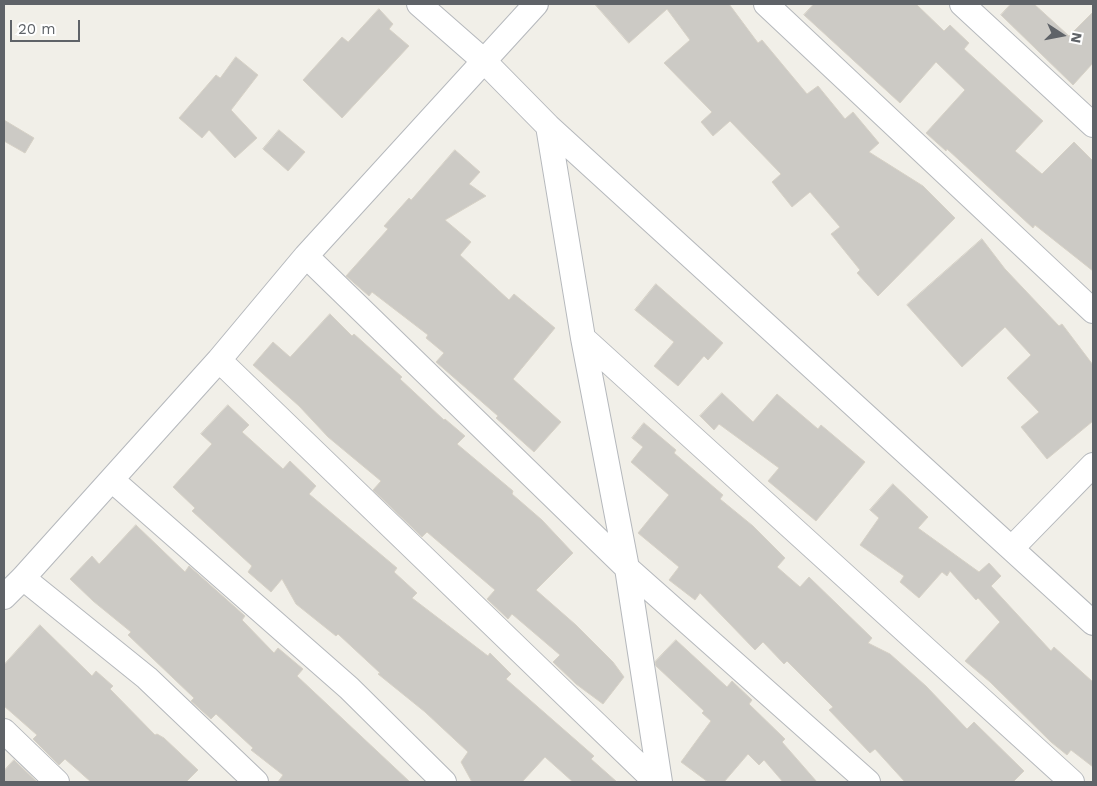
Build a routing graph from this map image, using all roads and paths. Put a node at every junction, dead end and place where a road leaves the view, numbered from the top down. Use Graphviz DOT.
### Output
graph roads {
  1 [pos="419,4"];
  2 [pos="536,4"];
  3 [pos="766,4"];
  4 [pos="962,4"];
  5 [pos="484,61"];
  6 [pos="1093,125"];
  7 [pos="548,126"];
  8 [pos="306,256"];
  9 [pos="1093,311"];
  10 [pos="583,338"];
  11 [pos="219,360"];
  12 [pos="1093,465"];
  13 [pos="112,480"];
  14 [pos="1012,548"];
  15 [pos="627,568"];
  16 [pos="24,578"];
  17 [pos="4,596"];
  18 [pos="1093,623"];
  19 [pos="4,731"];
  20 [pos="57,782"];
  21 [pos="256,782"];
  22 [pos="444,782"];
  23 [pos="656,782"];
  24 [pos="660,782"];
  25 [pos="868,782"];
  26 [pos="1072,782"];
  1 -- 5 [label="street"];
  2 -- 5 [label="street"];
  3 -- 9 [label="street"];
  4 -- 6 [label="street"];
  5 -- 7 [label="street"];
  5 -- 8 [label="street"];
  7 -- 10 [label="street"];
  7 -- 14 [label="street"];
  8 -- 11 [label="street"];
  8 -- 15 [label="street"];
  10 -- 15 [label="street"];
  10 -- 26 [label="street"];
  11 -- 13 [label="street"];
  11 -- 23 [label="street"];
  12 -- 14 [label="street"];
  13 -- 16 [label="street"];
  13 -- 22 [label="street"];
  14 -- 18 [label="street"];
  15 -- 24 [label="street"];
  15 -- 25 [label="street"];
  16 -- 17 [label="street"];
  16 -- 21 [label="street"];
  19 -- 20 [label="street"];
}
